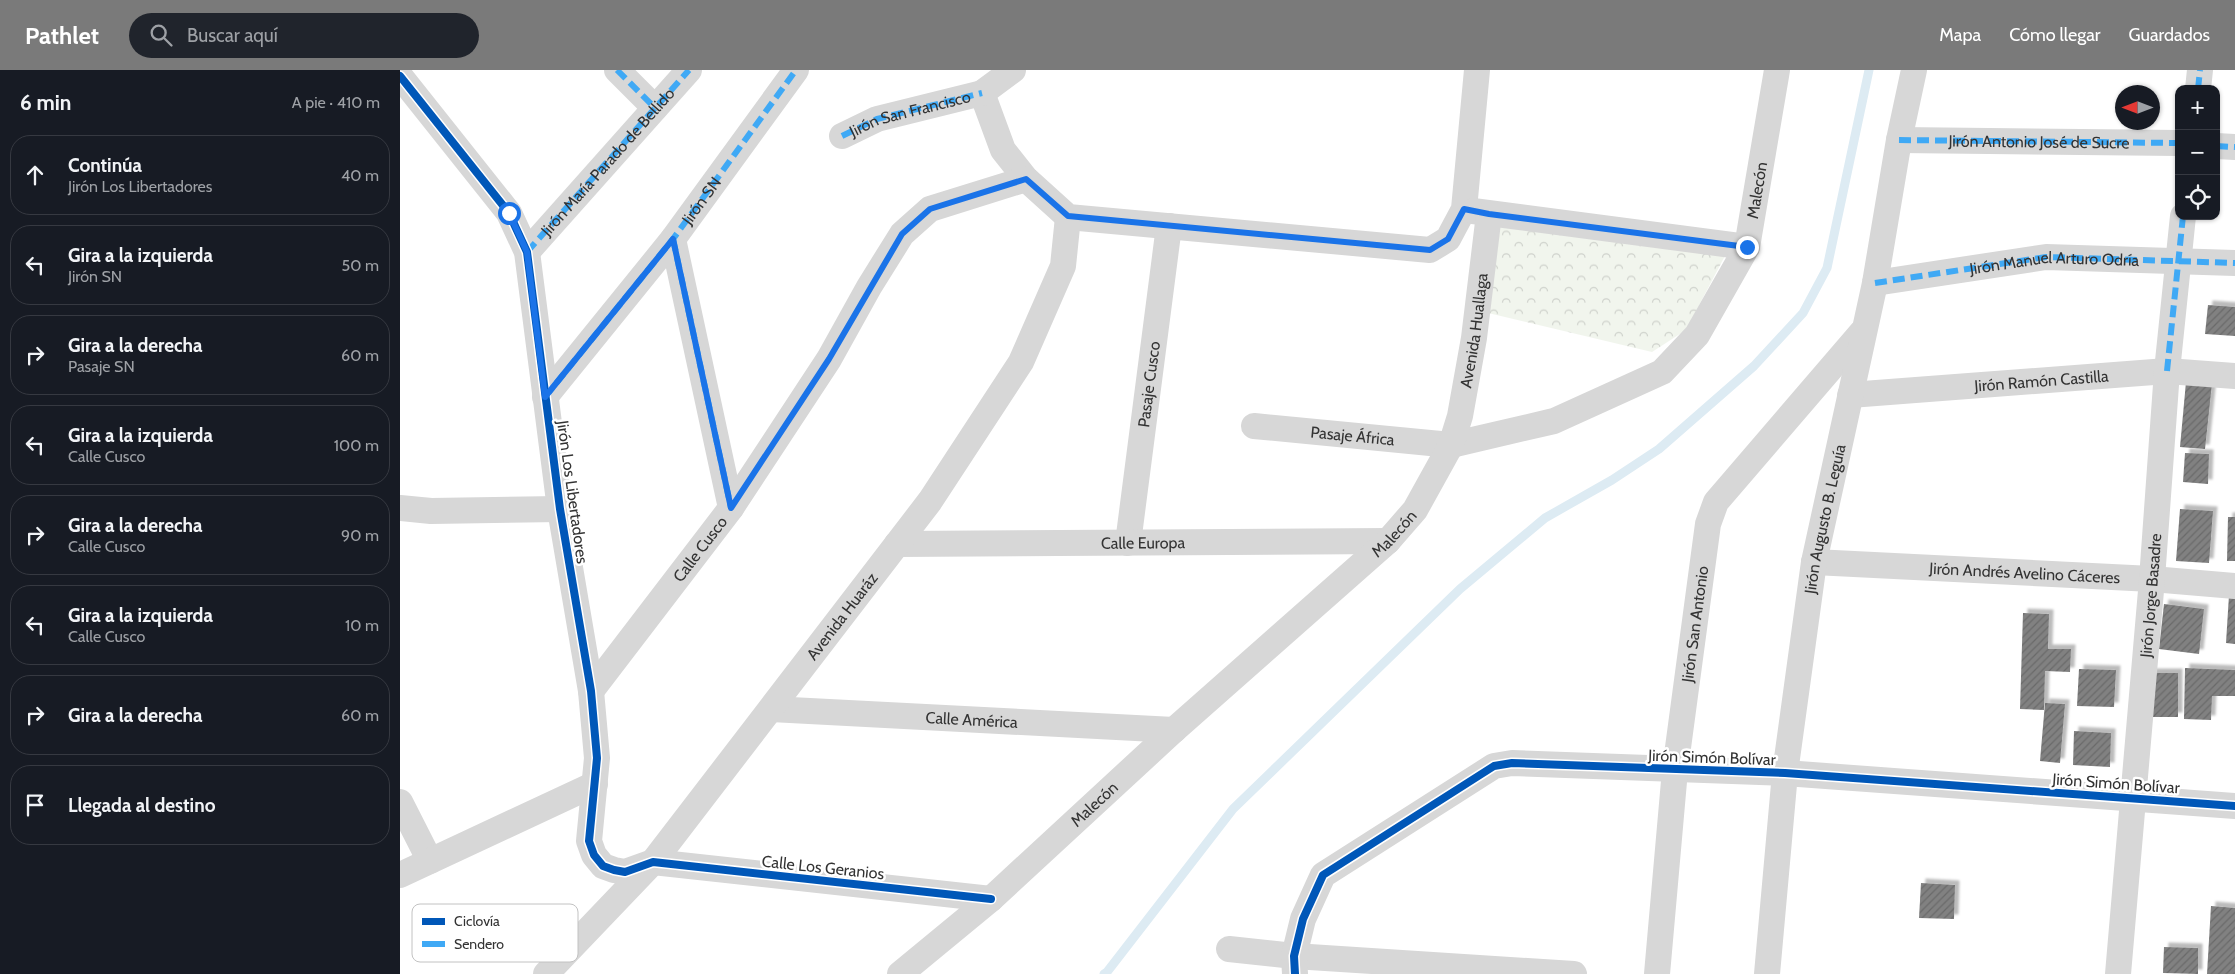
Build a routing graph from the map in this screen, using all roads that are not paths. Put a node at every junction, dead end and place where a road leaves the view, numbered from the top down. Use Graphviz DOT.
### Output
graph roads {
  1 [pos="617,70"];
  2 [pos="689,70"];
  3 [pos="796,70"];
  4 [pos="1013,70"];
  5 [pos="1477,70"];
  6 [pos="1777,70"];
  7 [pos="1914,70"];
  8 [pos="2200,70"];
  9 [pos="400,76"];
  10 [pos="2198,85"];
  11 [pos="982,93"];
  12 [pos="654,108"];
  13 [pos="842,136"];
  14 [pos="1899,140"];
  15 [pos="2175,144"];
  16 [pos="2220,146"];
  17 [pos="2235,147"];
  18 [pos="1026,179"];
  19 [pos="1464,209"];
  20 [pos="1489,214"];
  21 [pos="1068,216"];
  22 [pos="2182,220"];
  23 [pos="1169,226"];
  24 [pos="673,239"];
  25 [pos="1747,247"];
  26 [pos="527,252"];
  27 [pos="2177,262"];
  28 [pos="2235,263"];
  29 [pos="1875,283"];
  30 [pos="1864,330"];
  31 [pos="2168,371"];
  32 [pos="2235,376"];
  33 [pos="1850,395"];
  34 [pos="545,397"];
  35 [pos="1254,426"];
  36 [pos="1451,445"];
  37 [pos="400,508"];
  38 [pos="731,508"];
  39 [pos="560,509"];
  40 [pos="1388,541"];
  41 [pos="1128,543"];
  42 [pos="897,544"];
  43 [pos="1814,562"];
  44 [pos="2152,579"];
  45 [pos="2235,586"];
  46 [pos="591,691"];
  47 [pos="771,709"];
  48 [pos="1174,730"];
  49 [pos="1675,770"];
  50 [pos="1785,773"];
  51 [pos="595,784"];
  52 [pos="2132,798"];
  53 [pos="400,802"];
  54 [pos="2235,806"];
  55 [pos="430,861"];
  56 [pos="653,862"];
  57 [pos="400,875"];
  58 [pos="991,899"];
  59 [pos="578,941"];
  60 [pos="1229,949"];
  61 [pos="557,962"];
  62 [pos="1295,965"];
  63 [pos="546,974"];
  64 [pos="900,974"];
  65 [pos="1574,974"];
  66 [pos="1657,974"];
  67 [pos="1767,974"];
  68 [pos="2118,974"];
  1 -- 12 [label="street"];
  2 -- 12 [label="street, Jirón María Parado de Bellido"];
  3 -- 24 [label="street, Jirón SN"];
  4 -- 11 [label="street, Jirón San Francisco"];
  5 -- 19 [label="street"];
  6 -- 25 [label="street, Malecón"];
  7 -- 14 [label="street, Jirón Augusto B. Leguía"];
  8 -- 10 [label="street"];
  9 -- 26 [label="street, Jirón Los Libertadores"];
  11 -- 13 [label="street, Jirón San Francisco"];
  11 -- 18 [label="street, Jirón San Francisco"];
  12 -- 26 [label="street, Jirón María Parado de Bellido"];
  14 -- 15 [label="street, Jirón Antonio José de Sucre"];
  14 -- 29 [label="street, Jirón Augusto B. Leguía"];
  16 -- 17 [label="street"];
  18 -- 21 [label="street"];
  18 -- 38 [label="street, Calle Cusco"];
  19 -- 20 [label="street"];
  19 -- 23 [label="street"];
  20 -- 25 [label="street"];
  20 -- 36 [label="street, Avenida Huallaga"];
  21 -- 23 [label="street"];
  21 -- 42 [label="street, Avenida Huaráz"];
  22 -- 27 [label="street, Jirón Jorge Basadre"];
  23 -- 41 [label="street, Pasaje Cusco"];
  24 -- 34 [label="street, Jirón SN"];
  24 -- 38 [label="street"];
  25 -- 36 [label="street, Malecón"];
  26 -- 34 [label="street, Jirón Los Libertadores"];
  27 -- 28 [label="street, Jirón Manuel Arturo Odría"];
  27 -- 29 [label="street, Jirón Manuel Arturo Odría"];
  27 -- 31 [label="street, Jirón Jorge Basadre"];
  29 -- 30 [label="street, Jirón Augusto B. Leguía"];
  30 -- 33 [label="street, Jirón Augusto B. Leguía"];
  30 -- 49 [label="street, Jirón San Antonio"];
  31 -- 32 [label="street, Jirón Ramón Castilla"];
  31 -- 33 [label="street, Jirón Ramón Castilla"];
  31 -- 44 [label="street, Jirón Jorge Basadre"];
  33 -- 43 [label="street, Jirón Augusto B. Leguía"];
  34 -- 39 [label="street, Jirón Los Libertadores"];
  35 -- 36 [label="street, Pasaje África"];
  36 -- 40 [label="street, Malecón"];
  37 -- 39 [label="street"];
  38 -- 46 [label="street, Calle Cusco"];
  39 -- 46 [label="street, Jirón Los Libertadores"];
  40 -- 41 [label="street, Calle Europa"];
  40 -- 48 [label="street, Malecón"];
  41 -- 42 [label="street, Calle Europa"];
  42 -- 47 [label="street, Avenida Huaráz"];
  43 -- 44 [label="street, Jirón Andrés Avelino Cáceres"];
  43 -- 50 [label="street, Jirón Augusto B. Leguía"];
  44 -- 45 [label="street, Jirón Andrés Avelino Cáceres"];
  44 -- 52 [label="street, Jirón Jorge Basadre"];
  46 -- 51 [label="street, Jirón Los Libertadores"];
  47 -- 48 [label="street, Calle América"];
  47 -- 56 [label="street, Avenida Huaráz"];
  48 -- 58 [label="street, Malecón"];
  49 -- 50 [label="street, Jirón Simón Bolívar"];
  49 -- 62 [label="street, Jirón Simón Bolívar"];
  49 -- 66 [label="street, Jirón San Antonio"];
  50 -- 52 [label="street, Jirón Simón Bolívar"];
  50 -- 67 [label="street, Jirón Augusto B. Leguía"];
  51 -- 55 [label="street"];
  51 -- 56 [label="street, Jirón Los Libertadores"];
  52 -- 54 [label="street, Jirón Simón Bolívar"];
  52 -- 68 [label="street, Jirón Jorge Basadre"];
  53 -- 55 [label="street"];
  55 -- 57 [label="street"];
  56 -- 58 [label="street, Calle Los Geranios"];
  56 -- 59 [label="street, Avenida Huaráz"];
  58 -- 64 [label="street, Malecón"];
  60 -- 62 [label="street"];
  61 -- 63 [label="street, Avenida Huaráz"];
  62 -- 65 [label="street"];
}
